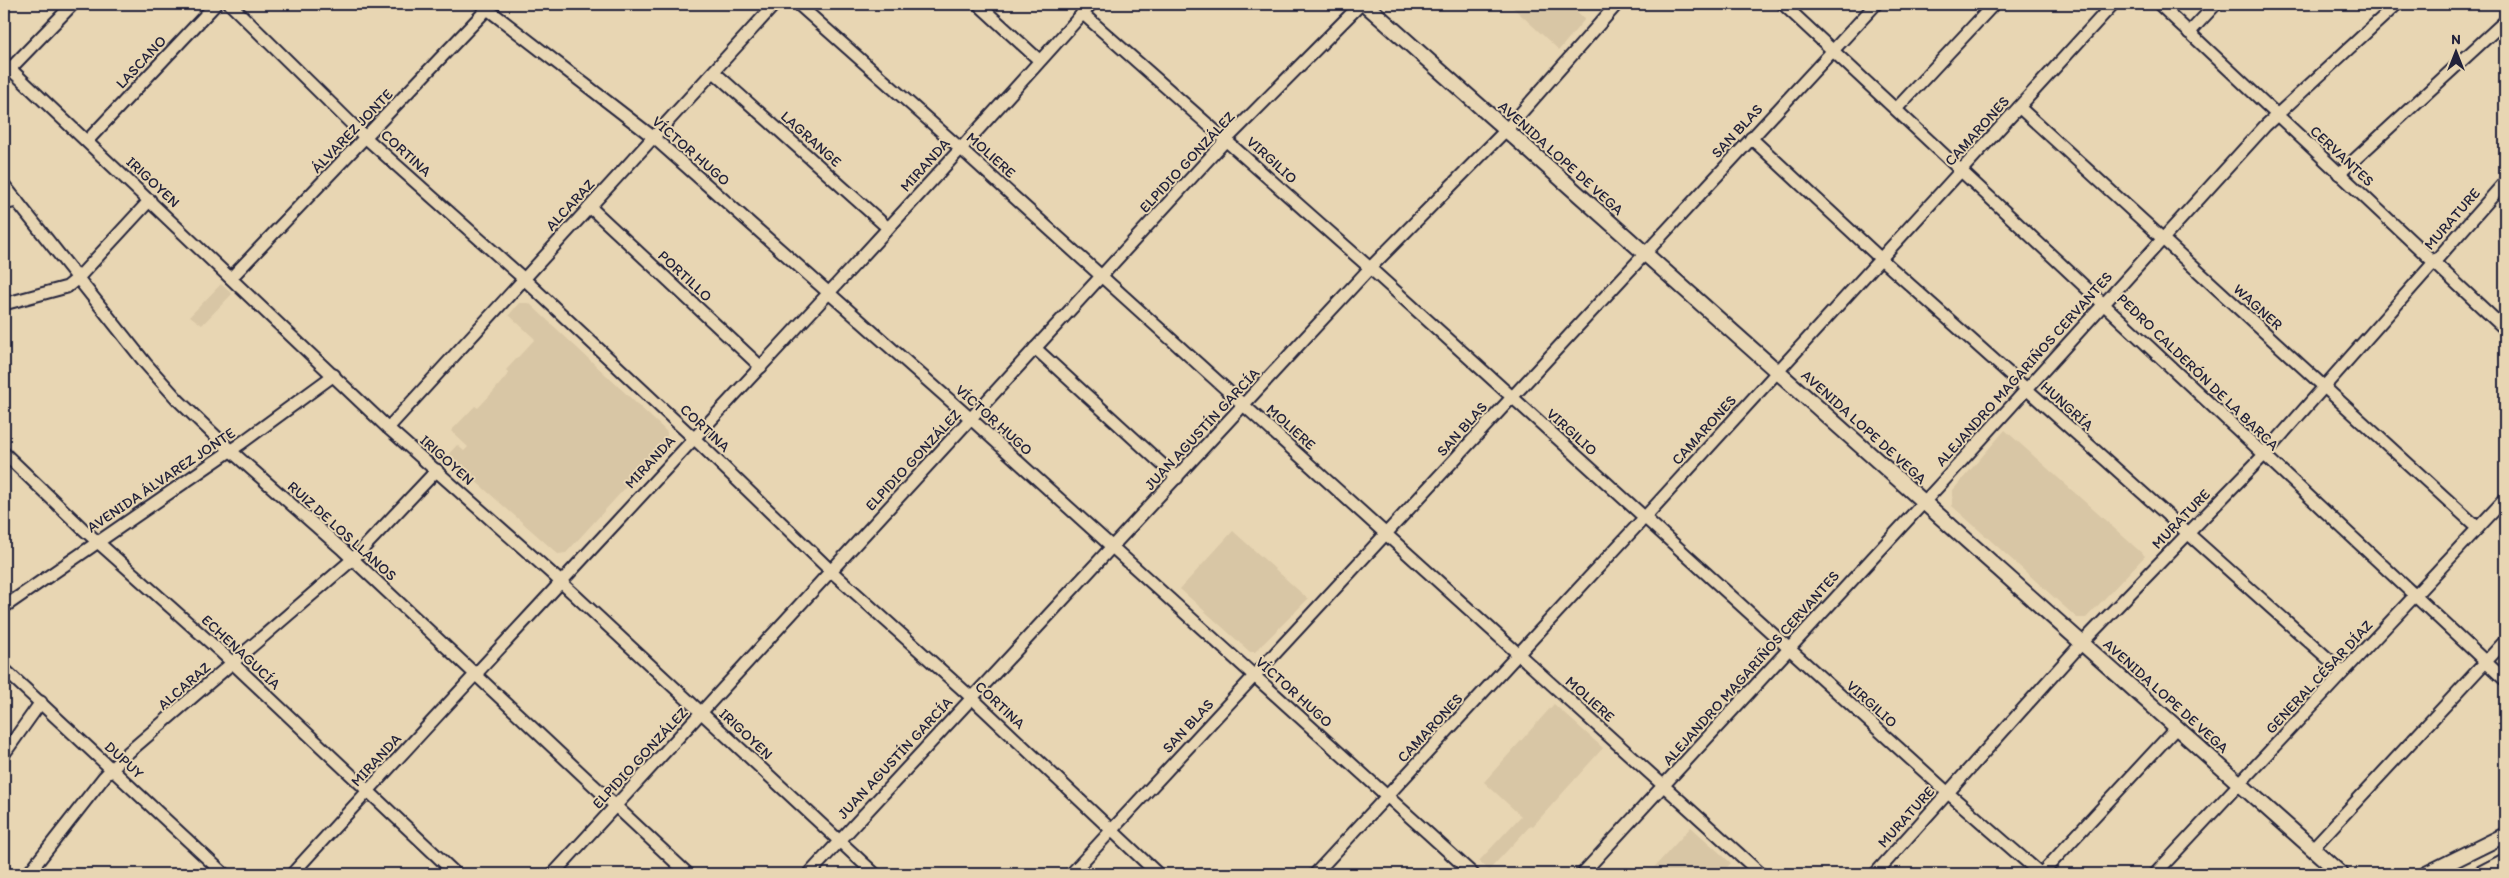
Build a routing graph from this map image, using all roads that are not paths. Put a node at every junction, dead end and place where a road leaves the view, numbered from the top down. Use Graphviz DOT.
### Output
graph roads {
  1 [pos="73,4"];
  2 [pos="216,4"];
  3 [pos="230,4"];
  4 [pos="775,4"];
  5 [pos="798,4"];
  6 [pos="978,4"];
  7 [pos="1091,4"];
  8 [pos="1360,4"];
  9 [pos="1366,4"];
  10 [pos="1617,4"];
  11 [pos="1783,4"];
  12 [pos="1876,4"];
  13 [pos="1994,4"];
  14 [pos="2114,4"];
  15 [pos="2159,4"];
  16 [pos="2216,4"];
  17 [pos="2397,4"];
  18 [pos="487,5"];
  19 [pos="812,8"];
  20 [pos="1082,13"];
  21 [pos="2505,21"];
  22 [pos="2189,33"];
  23 [pos="1833,50"];
  24 [pos="1039,60"];
  25 [pos="7,66"];
  26 [pos="714,72"];
  27 [pos="2019,106"];
  28 [pos="1896,109"];
  29 [pos="2276,115"];
  30 [pos="1506,130"];
  31 [pos="653,137"];
  32 [pos="366,138"];
  33 [pos="1751,138"];
  34 [pos="1227,139"];
  35 [pos="87,141"];
  36 [pos="960,148"];
  37 [pos="1961,171"];
  38 [pos="2339,174"];
  39 [pos="2505,182"];
  40 [pos="4,185"];
  41 [pos="150,200"];
  42 [pos="17,201"];
  43 [pos="4,204"];
  44 [pos="590,207"];
  45 [pos="888,228"];
  46 [pos="2162,239"];
  47 [pos="1643,254"];
  48 [pos="1881,259"];
  49 [pos="2434,262"];
  50 [pos="1370,268"];
  51 [pos="1102,277"];
  52 [pos="78,278"];
  53 [pos="231,278"];
  54 [pos="523,278"];
  55 [pos="829,292"];
  56 [pos="2103,303"];
  57 [pos="4,304"];
  58 [pos="2505,329"];
  59 [pos="1036,348"];
  60 [pos="761,367"];
  61 [pos="1777,371"];
  62 [pos="334,375"];
  63 [pos="2323,387"];
  64 [pos="2026,389"];
  65 [pos="1512,398"];
  66 [pos="1245,405"];
  67 [pos="971,419"];
  68 [pos="388,428"];
  69 [pos="693,438"];
  70 [pos="231,451"];
  71 [pos="4,453"];
  72 [pos="2263,456"];
  73 [pos="437,470"];
  74 [pos="1177,478"];
  75 [pos="2505,499"];
  76 [pos="1924,501"];
  77 [pos="1645,517"];
  78 [pos="2478,528"];
  79 [pos="1386,534"];
  80 [pos="2189,534"];
  81 [pos="97,541"];
  82 [pos="1114,548"];
  83 [pos="353,559"];
  84 [pos="830,571"];
  85 [pos="560,581"];
  86 [pos="2416,596"];
  87 [pos="4,607"];
  88 [pos="2505,641"];
  89 [pos="2082,643"];
  90 [pos="1789,648"];
  91 [pos="1518,654"];
  92 [pos="2486,662"];
  93 [pos="232,663"];
  94 [pos="4,668"];
  95 [pos="2343,672"];
  96 [pos="475,675"];
  97 [pos="1254,676"];
  98 [pos="2505,680"];
  99 [pos="972,698"];
  100 [pos="41,702"];
  101 [pos="702,714"];
  102 [pos="2177,727"];
  103 [pos="4,754"];
  104 [pos="112,769"];
  105 [pos="2240,784"];
  106 [pos="1663,786"];
  107 [pos="367,792"];
  108 [pos="1948,793"];
  109 [pos="1387,796"];
  110 [pos="616,805"];
  111 [pos="1111,831"];
  112 [pos="2505,835"];
  113 [pos="840,841"];
  114 [pos="2312,849"];
  115 [pos="2505,861"];
  116 [pos="28,874"];
  117 [pos="224,874"];
  118 [pos="292,874"];
  119 [pos="456,874"];
  120 [pos="553,874"];
  121 [pos="688,874"];
  122 [pos="809,874"];
  123 [pos="875,874"];
  124 [pos="1071,874"];
  125 [pos="1158,874"];
  126 [pos="1315,874"];
  127 [pos="1473,874"];
  128 [pos="1582,874"];
  129 [pos="1761,874"];
  130 [pos="1875,874"];
  131 [pos="2041,874"];
  132 [pos="2155,874"];
  133 [pos="2341,874"];
  134 [pos="2426,874"];
  135 [pos="2480,874"];
  1 -- 25 [label="street"];
  2 -- 35 [label="street, LASCANO"];
  3 -- 32 [label="street, CORTINA"];
  4 -- 26 [label="street, ALCARAZ"];
  5 -- 19 [label="street, MOLIERE"];
  6 -- 24 [label="street"];
  7 -- 20 [label="street, MIRANDA"];
  8 -- 34 [label="street, ELPIDIO GONZÁLEZ"];
  9 -- 30 [label="main road, AVENIDA LOPE DE VEGA"];
  10 -- 30 [label="street, JUAN AGUSTÍN GARCÍA"];
  11 -- 23 [label="street, PEDRO CALDERÓN DE LA BARCA"];
  12 -- 23 [label="street, SAN BLAS"];
  13 -- 28 [label="street"];
  14 -- 27 [label="street, CAMARONES"];
  15 -- 22 [label="street, CERVANTES"];
  16 -- 22 [label="street"];
  17 -- 29 [label="street, ALEJANDRO MAGARIÑOS CERVANTES"];
  18 -- 31 [label="street, VÍCTOR HUGO"];
  18 -- 32 [label="street, ÁLVAREZ JONTE"];
  19 -- 36 [label="street, MOLIERE"];
  20 -- 24 [label="street, MIRANDA"];
  20 -- 34 [label="street, VIRGILIO"];
  21 -- 38 [label="street"];
  22 -- 29 [label="street, CERVANTES"];
  23 -- 28 [label="street, PEDRO CALDERÓN DE LA BARCA"];
  23 -- 33 [label="street, SAN BLAS"];
  24 -- 36 [label="street, MIRANDA"];
  25 -- 35 [label="street, IRIGOYEN"];
  26 -- 31 [label="street, ALCARAZ"];
  26 -- 45 [label="street, LAGRANGE"];
  27 -- 37 [label="street, CAMARONES"];
  27 -- 46 [label="street, WAGNER"];
  28 -- 37 [label="street, PEDRO CALDERÓN DE LA BARCA"];
  29 -- 38 [label="street, CERVANTES"];
  29 -- 46 [label="street, ALEJANDRO MAGARIÑOS CERVANTES"];
  30 -- 47 [label="main road, AVENIDA LOPE DE VEGA"];
  30 -- 50 [label="street, JUAN AGUSTÍN GARCÍA"];
  31 -- 44 [label="street, ALCARAZ"];
  31 -- 55 [label="street, VÍCTOR HUGO"];
  32 -- 53 [label="street, ÁLVAREZ JONTE"];
  32 -- 54 [label="street, CORTINA"];
  33 -- 47 [label="street, SAN BLAS"];
  33 -- 48 [label="street, HUNGRÍA"];
  34 -- 50 [label="street, VIRGILIO"];
  34 -- 51 [label="street, ELPIDIO GONZÁLEZ"];
  35 -- 41 [label="street, IRIGOYEN"];
  36 -- 45 [label="street, MIRANDA"];
  36 -- 51 [label="street, MOLIERE"];
  37 -- 48 [label="street, CAMARONES"];
  37 -- 56 [label="street, PEDRO CALDERÓN DE LA BARCA"];
  38 -- 49 [label="street, CERVANTES"];
  39 -- 49 [label="street, MURATURE"];
  40 -- 42 [label="street, RUIZ DE LOS LLANOS"];
  41 -- 52 [label="street"];
  41 -- 53 [label="street, IRIGOYEN"];
  42 -- 43 [label="street"];
  42 -- 52 [label="street, RUIZ DE LOS LLANOS"];
  44 -- 54 [label="street, ALCARAZ"];
  44 -- 60 [label="street, PORTILLO"];
  45 -- 55 [label="street, MIRANDA"];
  46 -- 56 [label="street, ALEJANDRO MAGARIÑOS CERVANTES"];
  46 -- 63 [label="street, WAGNER"];
  47 -- 61 [label="main road, AVENIDA LOPE DE VEGA"];
  47 -- 65 [label="street, SAN BLAS"];
  48 -- 61 [label="street, CAMARONES"];
  48 -- 64 [label="street, HUNGRÍA"];
  49 -- 58 [label="street, CERVANTES"];
  49 -- 63 [label="street, MURATURE"];
  50 -- 65 [label="street, VIRGILIO"];
  50 -- 66 [label="street, JUAN AGUSTÍN GARCÍA"];
  51 -- 59 [label="street, ELPIDIO GONZÁLEZ"];
  51 -- 66 [label="street, MOLIERE"];
  52 -- 57 [label="street"];
  52 -- 70 [label="street, RUIZ DE LOS LLANOS"];
  53 -- 62 [label="street, IRIGOYEN"];
  54 -- 68 [label="street, ALCARAZ"];
  54 -- 69 [label="street, CORTINA"];
  55 -- 60 [label="street, MIRANDA"];
  55 -- 67 [label="street, VÍCTOR HUGO"];
  56 -- 64 [label="street, ALEJANDRO MAGARIÑOS CERVANTES"];
  56 -- 72 [label="street, PEDRO CALDERÓN DE LA BARCA"];
  59 -- 67 [label="street, ELPIDIO GONZÁLEZ"];
  59 -- 74 [label="street"];
  60 -- 69 [label="street, MIRANDA"];
  61 -- 76 [label="main road, AVENIDA LOPE DE VEGA"];
  61 -- 77 [label="street, CAMARONES"];
  62 -- 68 [label="street, IRIGOYEN"];
  62 -- 70 [label="street, AVENIDA ÁLVAREZ JONTE"];
  63 -- 72 [label="street, MURATURE"];
  63 -- 78 [label="street, WAGNER"];
  64 -- 76 [label="street, ALEJANDRO MAGARIÑOS CERVANTES"];
  64 -- 80 [label="street, HUNGRÍA"];
  65 -- 77 [label="street, VIRGILIO"];
  65 -- 79 [label="street, SAN BLAS"];
  66 -- 74 [label="street, JUAN AGUSTÍN GARCÍA"];
  66 -- 79 [label="street, MOLIERE"];
  67 -- 82 [label="street, VÍCTOR HUGO"];
  67 -- 84 [label="street, ELPIDIO GONZÁLEZ"];
  68 -- 73 [label="street, IRIGOYEN"];
  69 -- 84 [label="street, CORTINA"];
  69 -- 85 [label="street, MIRANDA"];
  70 -- 81 [label="street, AVENIDA ÁLVAREZ JONTE"];
  70 -- 83 [label="street, RUIZ DE LOS LLANOS"];
  71 -- 81 [label="street, ECHENAGUCÍA"];
  72 -- 80 [label="street, MURATURE"];
  72 -- 86 [label="street, PEDRO CALDERÓN DE LA BARCA"];
  73 -- 83 [label="street, ALCARAZ"];
  73 -- 85 [label="street, IRIGOYEN"];
  74 -- 82 [label="street, JUAN AGUSTÍN GARCÍA"];
  75 -- 78 [label="street, GENERAL CÉSAR DÍAZ"];
  76 -- 89 [label="main road, AVENIDA LOPE DE VEGA"];
  76 -- 90 [label="street, ALEJANDRO MAGARIÑOS CERVANTES"];
  77 -- 90 [label="street, VIRGILIO"];
  77 -- 91 [label="street, CAMARONES"];
  78 -- 86 [label="street, GENERAL CÉSAR DÍAZ"];
  79 -- 91 [label="street, MOLIERE"];
  79 -- 97 [label="street, SAN BLAS"];
  80 -- 89 [label="street, MURATURE"];
  80 -- 95 [label="street, HUNGRÍA"];
  81 -- 87 [label="street, AVENIDA ÁLVAREZ JONTE"];
  81 -- 93 [label="street, ECHENAGUCÍA"];
  82 -- 97 [label="street, VÍCTOR HUGO"];
  82 -- 99 [label="street, JUAN AGUSTÍN GARCÍA"];
  83 -- 93 [label="street, ALCARAZ"];
  83 -- 96 [label="street, RUIZ DE LOS LLANOS"];
  84 -- 99 [label="street, CORTINA"];
  84 -- 101 [label="street, ELPIDIO GONZÁLEZ"];
  85 -- 96 [label="street, MIRANDA"];
  85 -- 101 [label="street, IRIGOYEN"];
  86 -- 92 [label="street, PEDRO CALDERÓN DE LA BARCA"];
  86 -- 95 [label="street, GENERAL CÉSAR DÍAZ"];
  88 -- 92 [label="street"];
  89 -- 102 [label="main road, AVENIDA LOPE DE VEGA"];
  89 -- 108 [label="street, MURATURE"];
  90 -- 106 [label="street, ALEJANDRO MAGARIÑOS CERVANTES"];
  90 -- 108 [label="street, VIRGILIO"];
  91 -- 106 [label="street, MOLIERE"];
  91 -- 109 [label="street, CAMARONES"];
  92 -- 98 [label="street, PEDRO CALDERÓN DE LA BARCA"];
  92 -- 114 [label="street"];
  93 -- 104 [label="street, ALCARAZ"];
  93 -- 107 [label="street, ECHENAGUCÍA"];
  94 -- 100 [label="street, DUPUY"];
  95 -- 105 [label="street, GENERAL CÉSAR DÍAZ"];
  96 -- 107 [label="street, MIRANDA"];
  96 -- 110 [label="street, RUIZ DE LOS LLANOS"];
  97 -- 109 [label="street, VÍCTOR HUGO"];
  97 -- 111 [label="street, SAN BLAS"];
  99 -- 111 [label="street, CORTINA"];
  99 -- 113 [label="street, JUAN AGUSTÍN GARCÍA"];
  100 -- 103 [label="street"];
  100 -- 104 [label="street, DUPUY"];
  101 -- 110 [label="street, ELPIDIO GONZÁLEZ"];
  101 -- 113 [label="street, IRIGOYEN"];
  102 -- 105 [label="main road, AVENIDA LOPE DE VEGA"];
  102 -- 131 [label="street"];
  104 -- 116 [label="street, ALCARAZ"];
  104 -- 117 [label="street, DUPUY"];
  105 -- 114 [label="main road, AVENIDA LOPE DE VEGA"];
  105 -- 132 [label="street, GENERAL CÉSAR DÍAZ"];
  106 -- 128 [label="street, ALEJANDRO MAGARIÑOS CERVANTES"];
  106 -- 129 [label="street, MOLIERE"];
  107 -- 118 [label="street, MIRANDA"];
  107 -- 119 [label="street, ECHENAGUCÍA"];
  108 -- 130 [label="street, MURATURE"];
  108 -- 131 [label="street, VIRGILIO"];
  109 -- 126 [label="street, CAMARONES"];
  109 -- 127 [label="street, VÍCTOR HUGO"];
  110 -- 120 [label="street, ELPIDIO GONZÁLEZ"];
  110 -- 121 [label="street, RUIZ DE LOS LLANOS"];
  111 -- 124 [label="street, SAN BLAS"];
  111 -- 125 [label="street, CORTINA"];
  112 -- 134 [label="main road"];
  113 -- 122 [label="street, JUAN AGUSTÍN GARCÍA"];
  113 -- 123 [label="street, IRIGOYEN"];
  114 -- 133 [label="main road, AVENIDA LOPE DE VEGA"];
  115 -- 135 [label="main road"];
}
